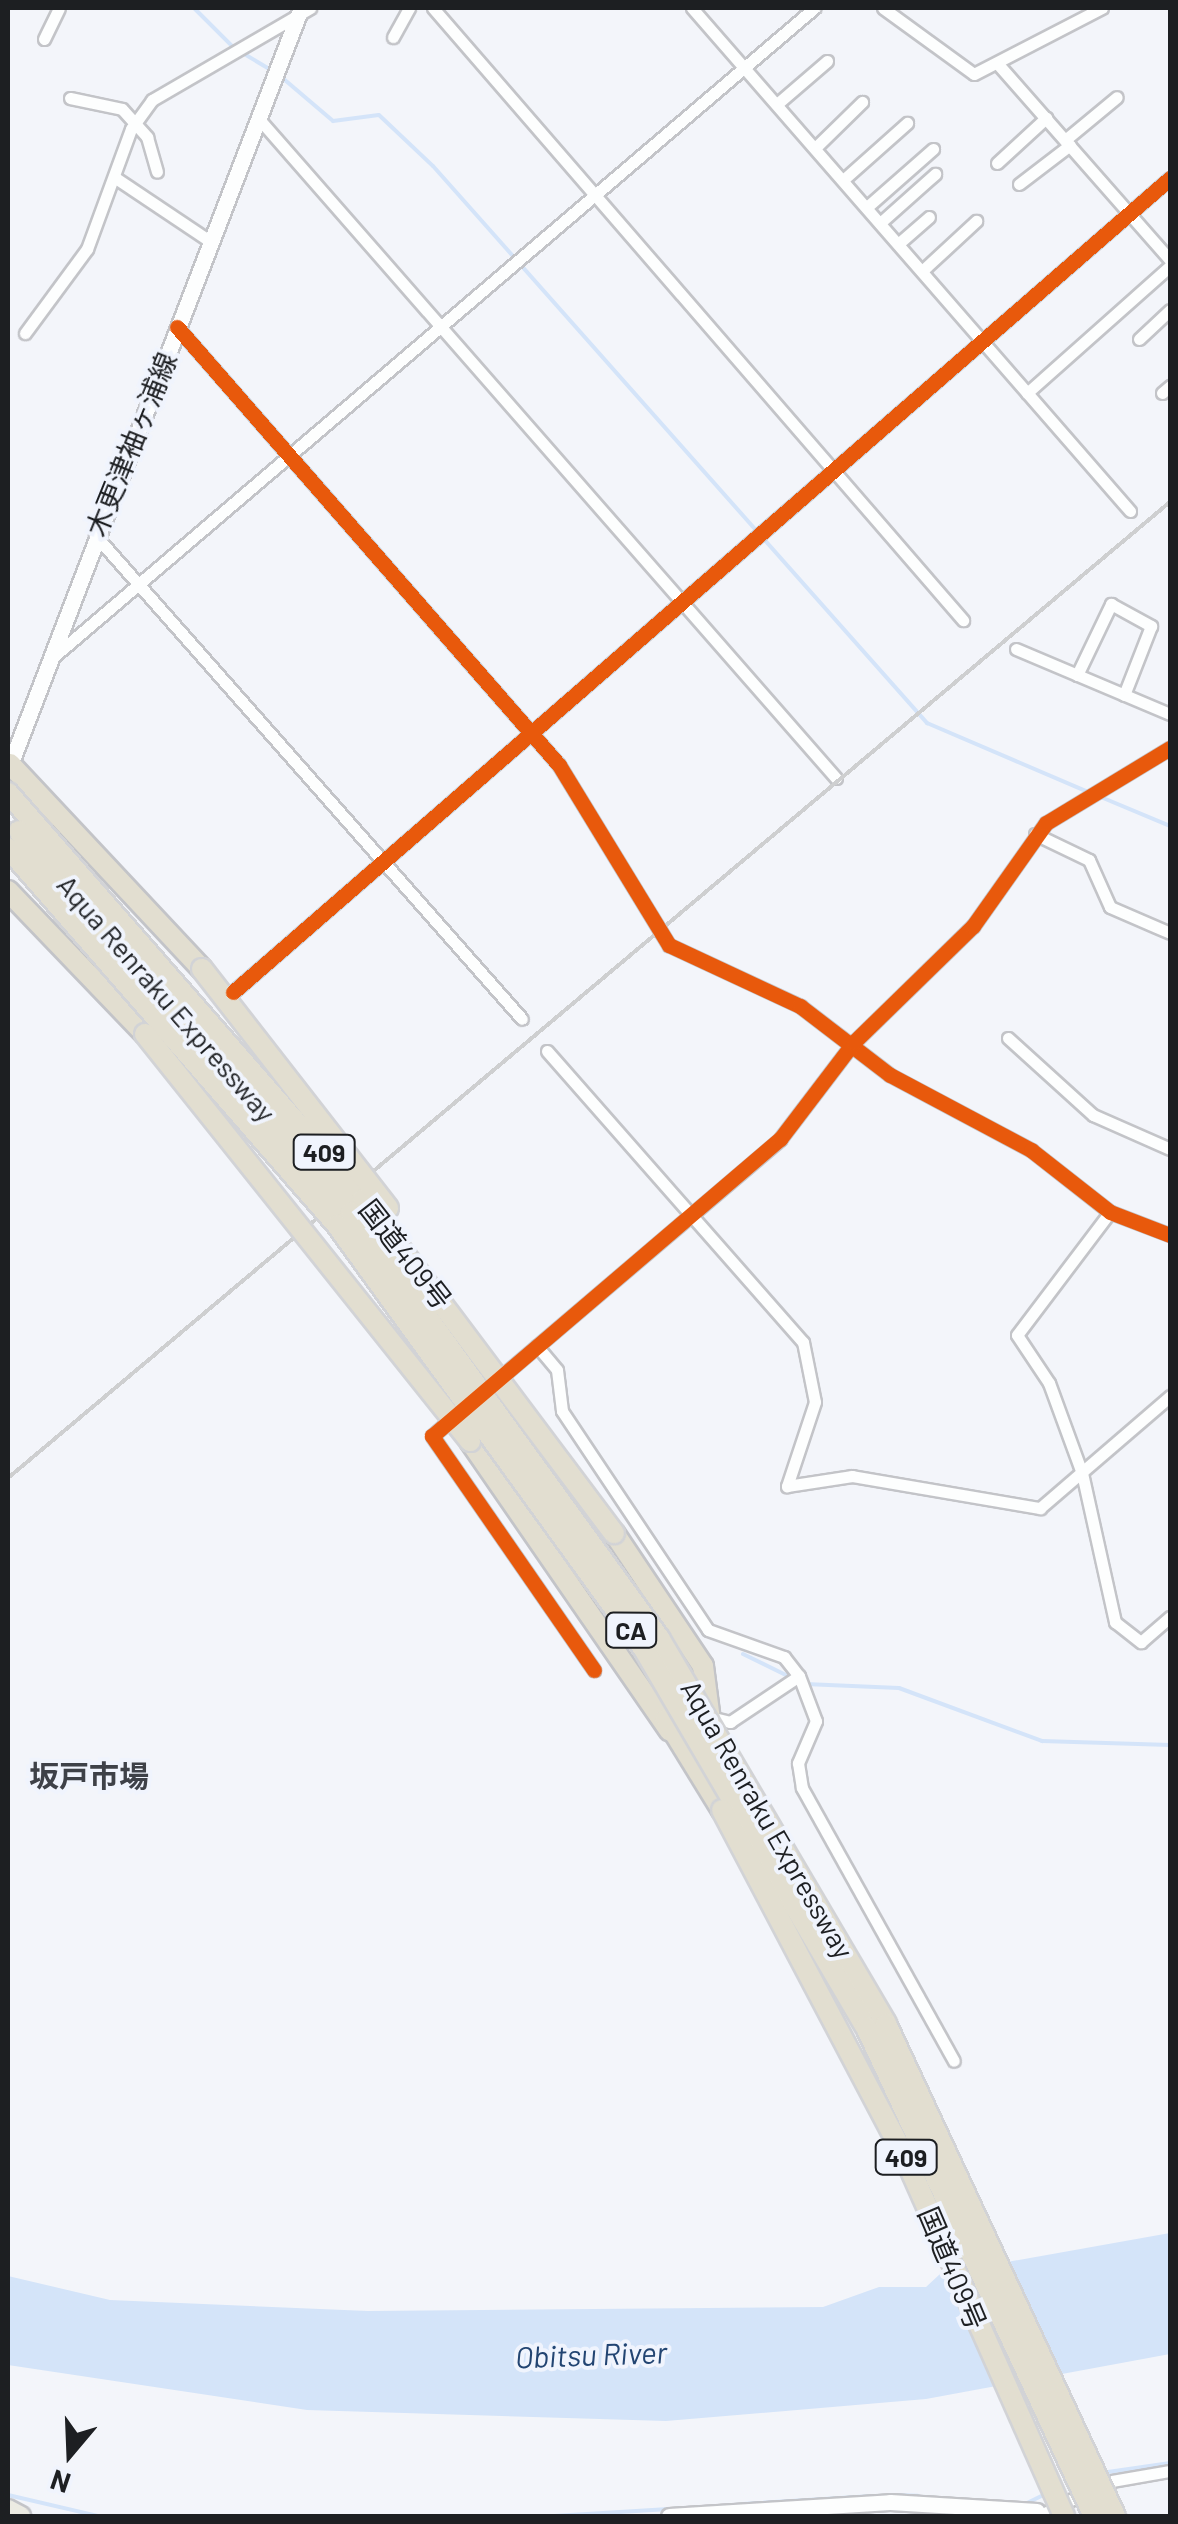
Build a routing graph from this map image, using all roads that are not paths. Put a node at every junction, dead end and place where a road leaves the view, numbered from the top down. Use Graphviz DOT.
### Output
graph roads {
  1 [pos="59,8"];
  2 [pos="409,8"];
  3 [pos="433,8"];
  4 [pos="692,8"];
  5 [pos="814,8"];
  6 [pos="883,8"];
  7 [pos="1102,8"];
  8 [pos="303,11"];
  9 [pos="393,37"];
  10 [pos="44,39"];
  11 [pos="828,60"];
  12 [pos="997,62"];
  13 [pos="743,65"];
  14 [pos="1117,97"];
  15 [pos="70,98"];
  16 [pos="862,102"];
  17 [pos="777,104"];
  18 [pos="259,118"];
  19 [pos="1046,118"];
  20 [pos="136,120"];
  21 [pos="907,123"];
  22 [pos="1068,142"];
  23 [pos="815,148"];
  24 [pos="932,149"];
  25 [pos="996,163"];
  26 [pos="157,172"];
  27 [pos="935,174"];
  28 [pos="1170,178"];
  29 [pos="117,179"];
  30 [pos="843,180"];
  31 [pos="1019,184"];
  32 [pos="593,196"];
  33 [pos="866,208"];
  34 [pos="1130,213"];
  35 [pos="929,217"];
  36 [pos="976,221"];
  37 [pos="880,223"];
  38 [pos="210,242"];
  39 [pos="898,244"];
  40 [pos="1170,263"];
  41 [pos="922,271"];
  42 [pos="1170,310"];
  43 [pos="178,327"];
  44 [pos="441,327"];
  45 [pos="25,333"];
  46 [pos="1138,338"];
  47 [pos="982,341"];
  48 [pos="1027,393"];
  49 [pos="290,457"];
  50 [pos="833,471"];
  51 [pos="1130,510"];
  52 [pos="96,534"];
  53 [pos="138,588"];
  54 [pos="683,602"];
  55 [pos="964,620"];
  56 [pos="1016,649"];
  57 [pos="48,660"];
  58 [pos="1077,675"];
  59 [pos="1124,695"];
  60 [pos="1170,714"];
  61 [pos="532,733"];
  62 [pos="1170,748"];
  63 [pos="9,767"];
  64 [pos="836,778"];
  65 [pos="8,793"];
  66 [pos="8,819"];
  67 [pos="1036,834"];
  68 [pos="8,848"];
  69 [pos="386,863"];
  70 [pos="8,890"];
  71 [pos="1170,933"];
  72 [pos="234,992"];
  73 [pos="522,1020"];
  74 [pos="1008,1038"];
  75 [pos="854,1042"];
  76 [pos="546,1051"];
  77 [pos="1170,1148"];
  78 [pos="1110,1212"];
  79 [pos="691,1215"];
  80 [pos="1170,1234"];
  81 [pos="538,1346"];
  82 [pos="1170,1396"];
  83 [pos="522,1405"];
  84 [pos="1082,1474"];
  85 [pos="660,1601"];
  86 [pos="1170,1617"];
  87 [pos="594,1670"];
  88 [pos="799,1676"];
  89 [pos="710,1716"];
  90 [pos="670,1731"];
  91 [pos="722,1810"];
  92 [pos="954,2062"];
  93 [pos="1170,2470"];
  94 [pos="8,2509"];
  95 [pos="1038,2514"];
  96 [pos="22,2516"];
  97 [pos="669,2516"];
  98 [pos="1064,2516"];
  99 [pos="1094,2516"];
  100 [pos="1116,2516"];
  1 -- 10 [label="street"];
  2 -- 9 [label="street"];
  3 -- 32 [label="street"];
  4 -- 13 [label="street"];
  5 -- 13 [label="street"];
  6 -- 12 [label="street"];
  7 -- 12 [label="street"];
  8 -- 18 [label="main road, 木更津袖ヶ浦線"];
  8 -- 20 [label="street"];
  11 -- 17 [label="street"];
  12 -- 19 [label="street"];
  13 -- 17 [label="street"];
  13 -- 32 [label="street"];
  14 -- 22 [label="street"];
  15 -- 20 [label="street"];
  16 -- 23 [label="street"];
  17 -- 23 [label="street"];
  18 -- 38 [label="main road, 木更津袖ヶ浦線"];
  18 -- 44 [label="street"];
  19 -- 22 [label="street"];
  19 -- 25 [label="street"];
  20 -- 26 [label="street"];
  20 -- 29 [label="street"];
  21 -- 30 [label="street"];
  22 -- 31 [label="street"];
  22 -- 34 [label="street"];
  23 -- 30 [label="street"];
  24 -- 33 [label="street"];
  27 -- 37 [label="street"];
  28 -- 34 [label="street"];
  29 -- 38 [label="street"];
  29 -- 45 [label="street"];
  30 -- 33 [label="street"];
  32 -- 44 [label="street"];
  32 -- 50 [label="street"];
  33 -- 37 [label="street"];
  34 -- 40 [label="street"];
  34 -- 47 [label="street"];
  35 -- 39 [label="street"];
  36 -- 41 [label="street"];
  37 -- 39 [label="street"];
  38 -- 43 [label="main road, 木更津袖ヶ浦線"];
  39 -- 41 [label="street"];
  40 -- 48 [label="street"];
  41 -- 47 [label="street"];
  42 -- 46 [label="street"];
  43 -- 49 [label="street"];
  43 -- 52 [label="main road, 木更津袖ヶ浦線"];
  44 -- 49 [label="street"];
  44 -- 54 [label="street"];
  47 -- 48 [label="street"];
  47 -- 50 [label="street"];
  48 -- 51 [label="street"];
  49 -- 53 [label="street"];
  49 -- 61 [label="street"];
  50 -- 54 [label="street"];
  50 -- 55 [label="street"];
  52 -- 53 [label="street"];
  52 -- 57 [label="main road, 木更津袖ヶ浦線"];
  53 -- 57 [label="street"];
  53 -- 69 [label="street"];
  54 -- 61 [label="street"];
  54 -- 64 [label="street"];
  56 -- 58 [label="street"];
  57 -- 63 [label="main road, 木更津袖ヶ浦線"];
  58 -- 59 [label="street"];
  58 -- 59 [label="street"];
  59 -- 60 [label="street"];
  61 -- 69 [label="street"];
  61 -- 75 [label="street"];
  62 -- 67 [label="street"];
  63 -- 83 [label="highway, bridge"];
  65 -- 83 [label="highway, 国道409号 / 409, bridge"];
  66 -- 100 [label="highway, Aqua Renraku Expressway / CA, bridge"];
  67 -- 71 [label="street"];
  67 -- 75 [label="street"];
  68 -- 99 [label="highway, Aqua Renraku Expressway / CA, bridge"];
  69 -- 72 [label="street"];
  69 -- 73 [label="street"];
  70 -- 90 [label="highway, bridge"];
  74 -- 77 [label="street"];
  75 -- 78 [label="street"];
  75 -- 79 [label="street"];
  76 -- 79 [label="street"];
  78 -- 80 [label="street"];
  78 -- 84 [label="street"];
  79 -- 81 [label="street"];
  79 -- 84 [label="street"];
  81 -- 87 [label="street"];
  81 -- 88 [label="street"];
  82 -- 84 [label="street"];
  83 -- 85 [label="highway, 国道409号 / 409, bridge"];
  84 -- 86 [label="street"];
  85 -- 89 [label="highway, 国道409号 / 409"];
  85 -- 90 [label="highway, 国道409号 / 409"];
  88 -- 89 [label="street"];
  88 -- 92 [label="street"];
  89 -- 91 [label="highway, 国道409号 / 409"];
  90 -- 91 [label="highway, 国道409号 / 409"];
  91 -- 98 [label="highway, 国道409号 / 409, bridge"];
  93 -- 95 [label="street"];
  94 -- 96 [label="main road"];
  95 -- 97 [label="main road"];
}
